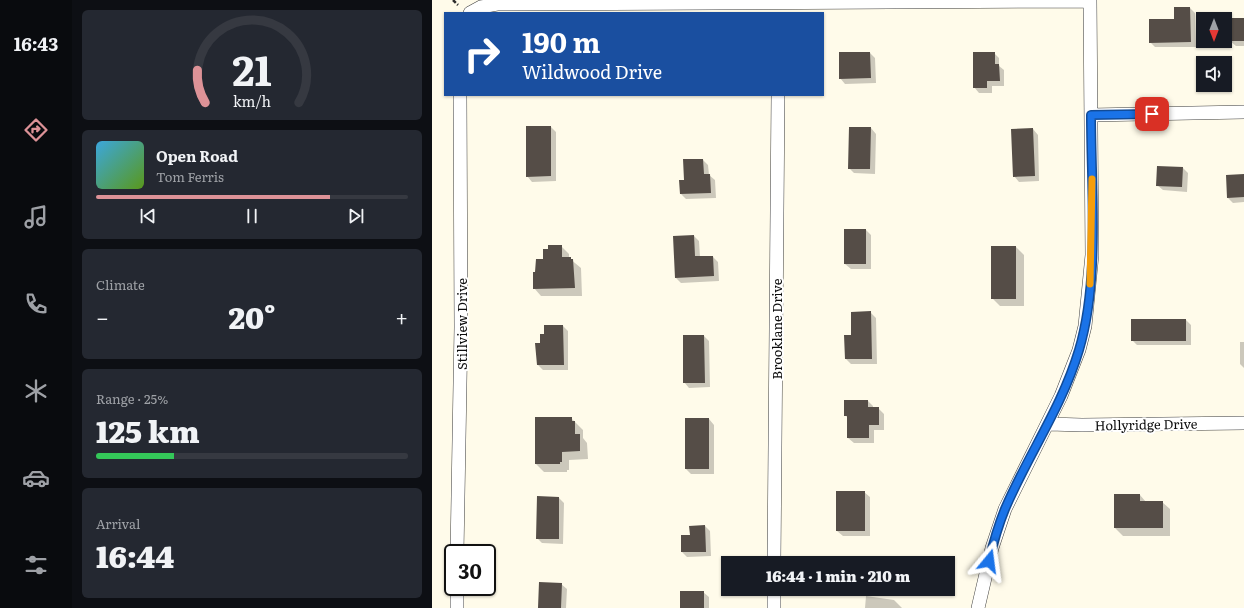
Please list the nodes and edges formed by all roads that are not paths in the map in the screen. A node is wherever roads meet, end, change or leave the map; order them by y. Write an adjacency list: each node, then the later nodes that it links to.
1 (1090, 1): 2 (street); 7 (street)
2 (778, 8): 3 (street)
3 (472, 12)
4 (460, 96): 10 (street, Stillview Drive)
5 (778, 96): 11 (street, Brooklane Drive)
6 (1244, 112): 7 (street)
7 (1091, 115): 9 (street)
8 (1244, 423): 9 (street, Hollyridge Drive)
9 (1049, 424): 16 (street)
10 (457, 544)
11 (774, 556)
12 (456, 596): 14 (street)
13 (774, 596): 15 (street)
14 (457, 608)
15 (774, 608)
16 (978, 608)

